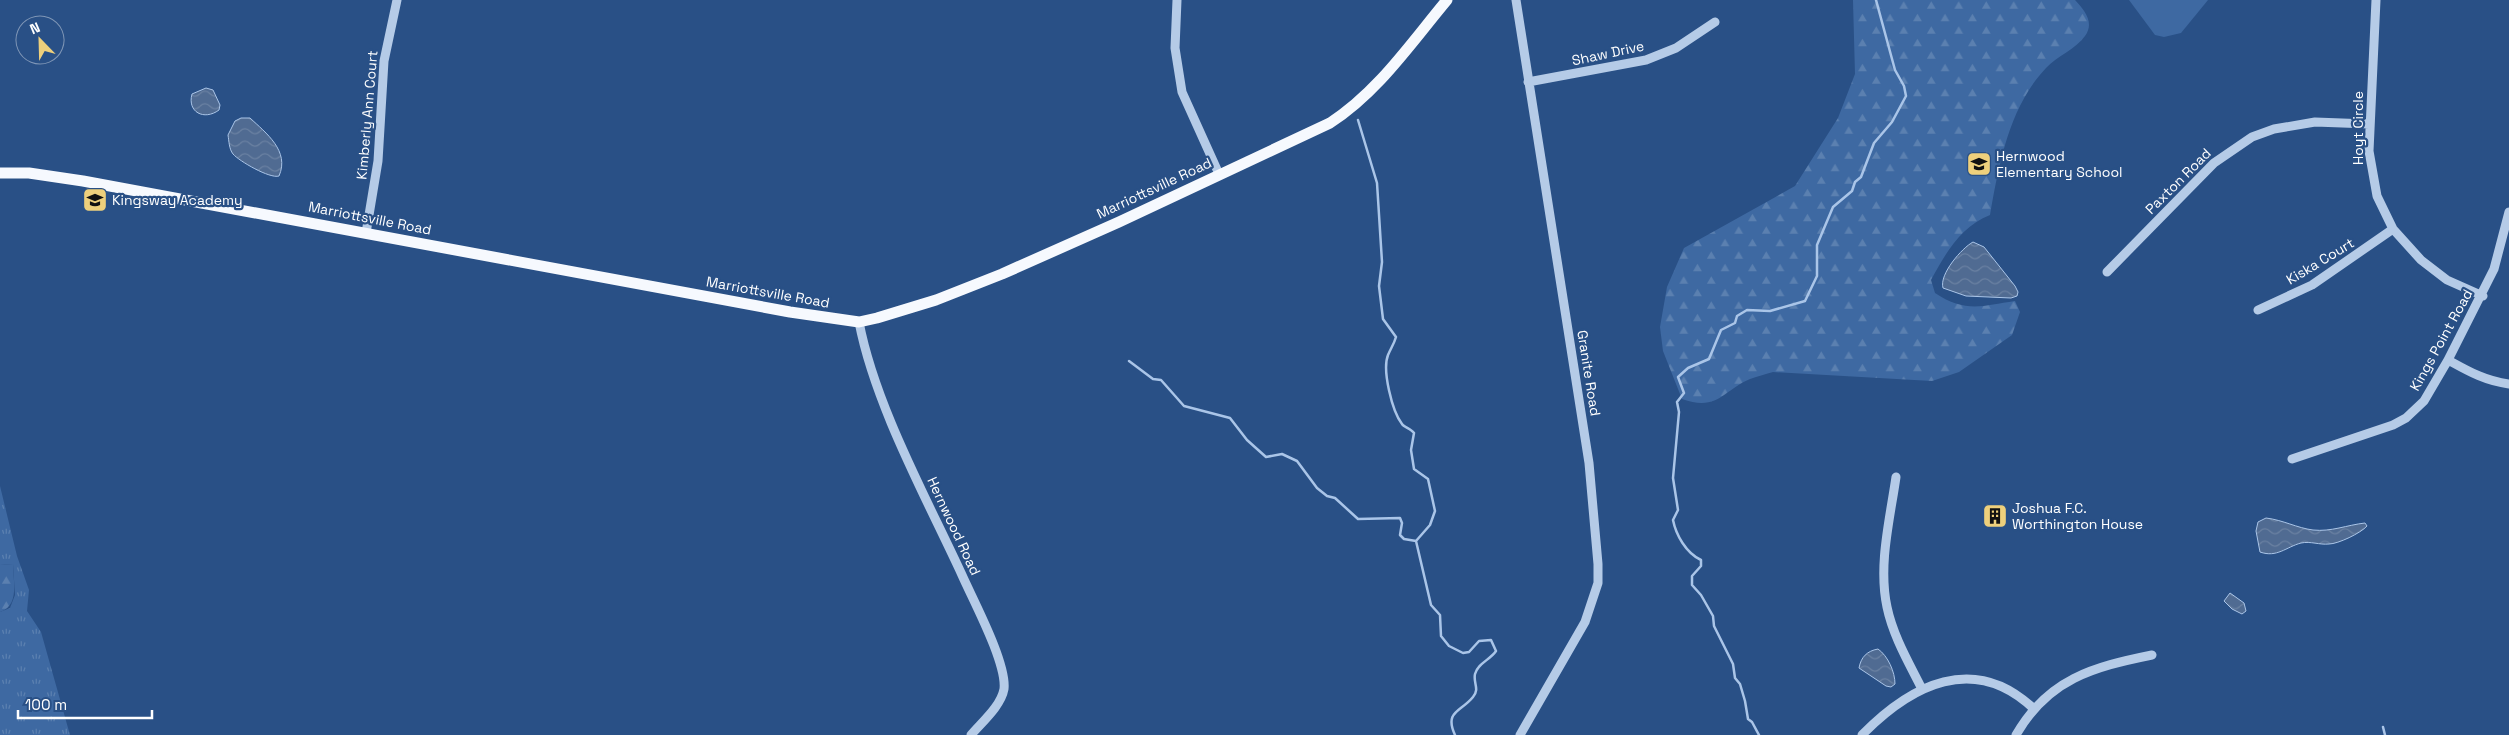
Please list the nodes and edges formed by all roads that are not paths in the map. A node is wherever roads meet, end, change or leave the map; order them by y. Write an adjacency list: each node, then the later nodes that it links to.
1 (397, 0): 13 (street, Kimberly Ann Court)
2 (1177, 0): 10 (street)
3 (1447, 0): 10 (main road, Marriottsville Road)
4 (1516, 0): 7 (street, Granite Road)
5 (2376, 0): 8 (street, Hoyt Circle)
6 (1715, 22): 7 (street, Shaw Drive)
7 (1528, 82): 26 (street, Granite Road)
8 (2369, 124): 12 (street, Hoyt Circle); 14 (street, Paxton Road)
9 (0, 173): 13 (main road, Marriottsville Road)
10 (1219, 174): 17 (main road, Marriottsville Road)
11 (2509, 212): 15 (street, Kings Point Road)
12 (2393, 230): 15 (street, Hoyt Circle); 16 (street, Kiska Court)
13 (366, 233): 17 (main road, Marriottsville Road)
14 (2107, 272)
15 (2482, 296): 18 (street, Kings Point Road)
16 (2258, 310)
17 (859, 322): 25 (street, Hernwood Road)
18 (2448, 360): 19 (street); 20 (street, Kings Point Road)
19 (2509, 384)
20 (2292, 459)
21 (1896, 477): 23 (street)
22 (2152, 656): 24 (street)
23 (1922, 689): 24 (street); 27 (street)
24 (2034, 709): 28 (street)
25 (971, 735)
26 (1520, 735)
27 (1862, 735)
28 (2016, 735)

